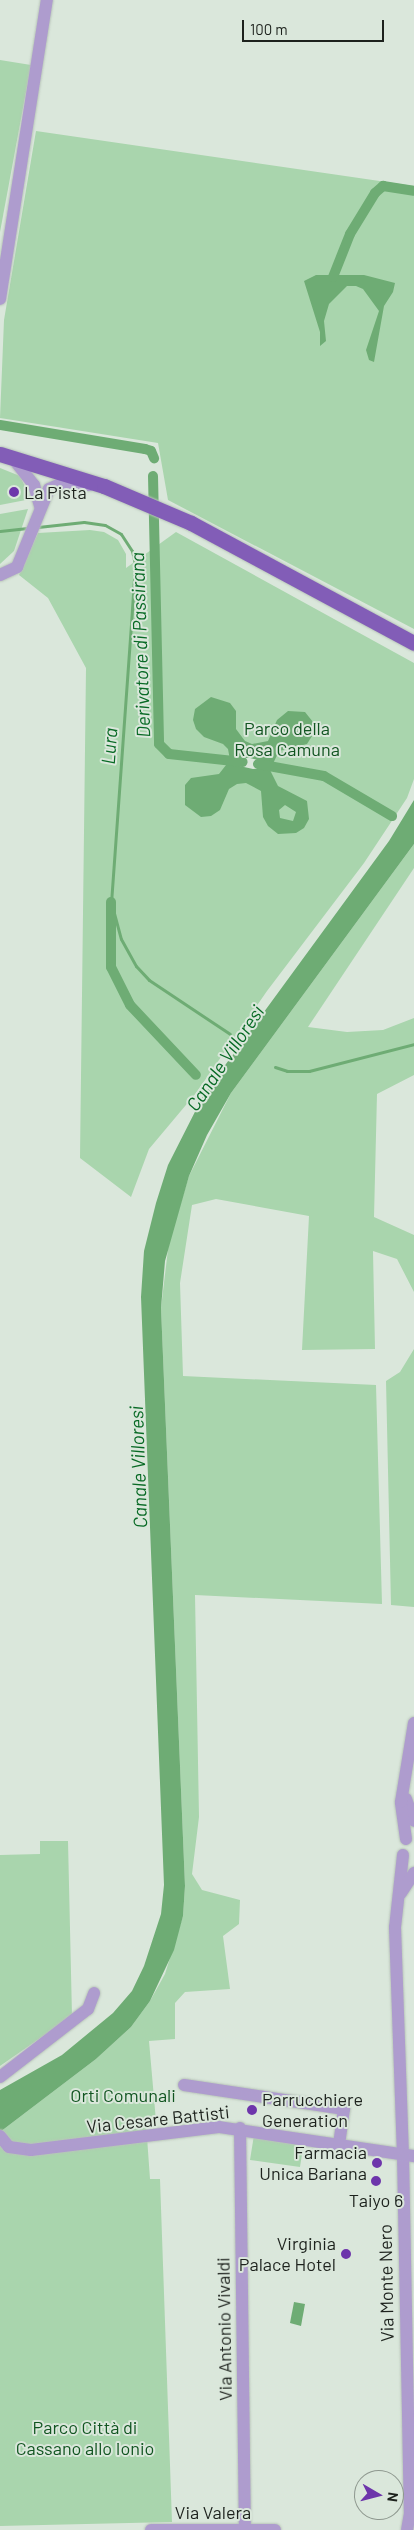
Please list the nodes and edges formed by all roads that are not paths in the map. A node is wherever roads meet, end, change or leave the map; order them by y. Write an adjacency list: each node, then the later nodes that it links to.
1 (47, 0): 2 (street)
2 (0, 299)
3 (6, 456): 4 (main road); 5 (street)
4 (104, 486): 5 (street); 7 (main road)
5 (40, 506): 6 (street)
6 (0, 575)
7 (414, 643)
8 (414, 1723): 9 (street)
9 (404, 1789): 10 (street); 11 (street)
10 (414, 1821)
11 (410, 1836): 12 (street, Via Monte Nero)
12 (403, 1855): 13 (street); 15 (street, Via Monte Nero)
13 (414, 1866)
14 (414, 1873): 15 (street, Via Monte Nero)
15 (398, 1902): 22 (street, Via Monte Nero)
16 (94, 1993): 17 (street)
17 (0, 2076)
18 (184, 2085): 21 (street)
19 (240, 2128): 20 (street, Via Cesare Battisti); 21 (street, Via Cesare Battisti); 24 (street, Via Antonio Vivaldi)
20 (2, 2139)
21 (339, 2144): 22 (street, Via Cesare Battisti)
22 (408, 2155): 23 (street, Via Monte Nero)
23 (412, 2519): 27 (street, Via Monte Nero)
24 (245, 2529): 25 (street, Via Valera); 26 (street, Via Valera)
25 (151, 2530)
26 (275, 2530)
27 (407, 2530)

